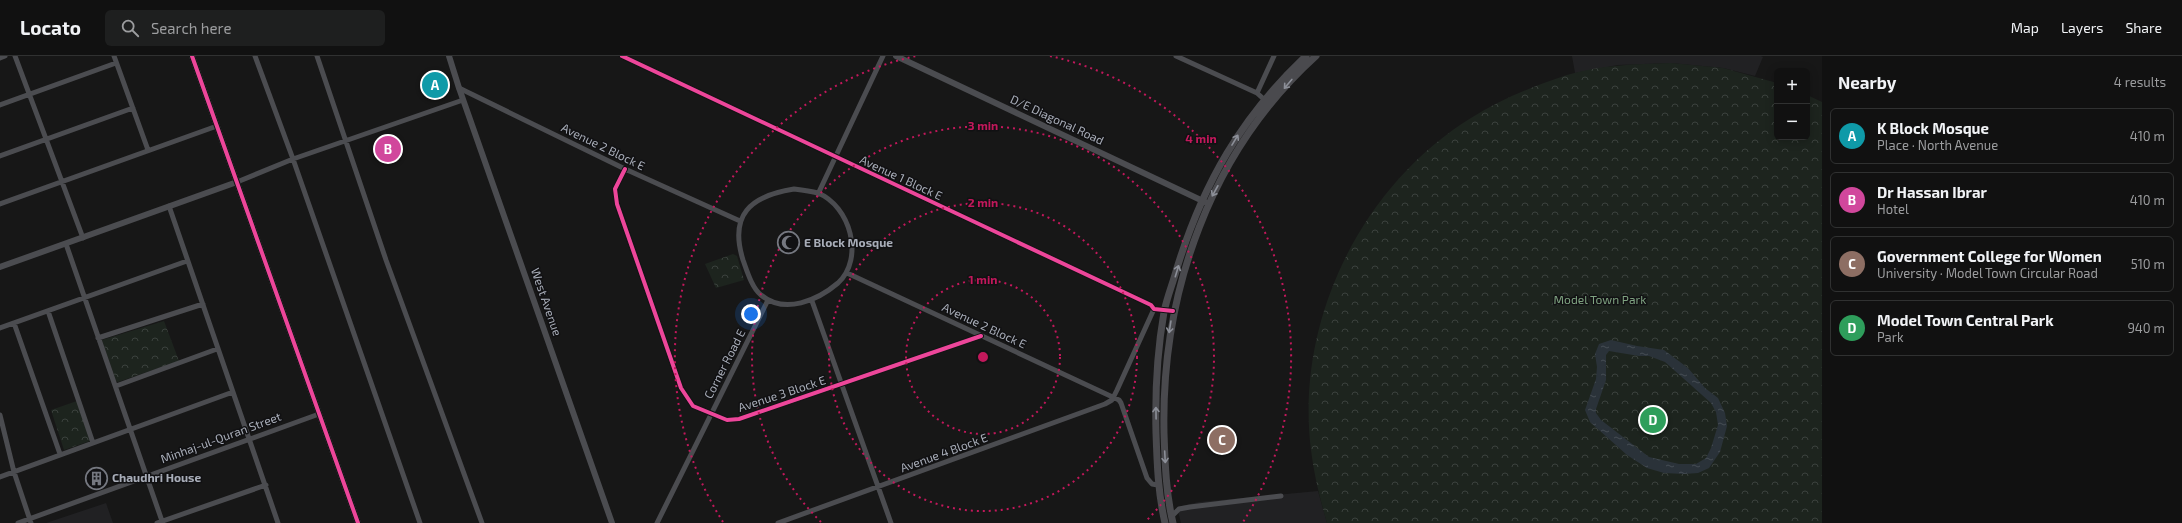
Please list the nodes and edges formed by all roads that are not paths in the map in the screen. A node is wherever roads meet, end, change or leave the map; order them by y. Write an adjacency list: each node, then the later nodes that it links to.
1 (5, 56): 15 (street)
2 (15, 56): 19 (street)
3 (114, 56): 16 (street)
4 (192, 56): 25 (street)
5 (255, 56): 31 (street)
6 (317, 56): 27 (street)
7 (449, 56): 17 (street, West Avenue)
8 (622, 56): 30 (street, Avenue 1 Block E)
9 (883, 56): 30 (street)
10 (896, 56): 36 (street, D/E Diagonal Road)
11 (1176, 56): 18 (street)
12 (1274, 56): 18 (street)
13 (1306, 56): 20 (main road)
14 (1316, 56): 22 (main road, one-way to 22)
15 (0, 58)
16 (116, 63): 19 (street); 24 (street)
17 (459, 88): 21 (street, West Avenue); 32 (street, Avenue 2 Block E)
18 (1257, 93): 20 (street)
19 (29, 95): 23 (street); 26 (street)
20 (1264, 99): 22 (street); 36 (main road, one-way to 20)
21 (463, 100): 27 (street); 86 (street, West Avenue)
22 (1271, 104): 36 (main road, one-way to 36)
23 (0, 105)
24 (133, 108): 26 (street); 28 (street)
25 (217, 126): 28 (street); 34 (street)
26 (46, 140): 29 (street); 33 (street)
27 (347, 140): 31 (street); 85 (street)
28 (148, 150): 33 (street)
29 (0, 156)
30 (836, 158): 35 (street); 49 (street, Avenue 1 Block E)
31 (293, 159): 34 (street); 84 (street)
32 (625, 169): 39 (street, Avenue 2 Block E); 62 (street, Avenue 3 Block E)
33 (62, 181): 37 (street); 40 (street)
34 (237, 182): 38 (street); 63 (street)
35 (818, 194): 39 (street); 44 (street)
36 (1205, 202): 50 (main road, one-way to 36); 52 (main road)
37 (0, 204)
38 (168, 206): 40 (street); 42 (street)
39 (740, 221): 46 (street)
40 (83, 238): 41 (street)
41 (66, 244): 43 (street); 45 (street)
42 (187, 262): 45 (street); 48 (street)
43 (0, 267)
44 (847, 273): 47 (street); 55 (street, Avenue 2 Block E)
45 (85, 298): 51 (street); 56 (street)
46 (768, 300): 47 (street); 62 (street, Corner Road E)
47 (812, 301): 58 (street)
48 (203, 304): 56 (street); 57 (street)
49 (1154, 309): 50 (street, Avenue 1 Block E); 61 (street)
50 (1165, 310): 52 (street, Avenue 1 Block E); 74 (main road, one-way to 50)
51 (48, 311): 53 (street); 68 (street)
52 (1173, 311): 77 (main road, one-way to 77)
53 (14, 323): 54 (street); 69 (street)
54 (0, 328)
55 (981, 336): 58 (street, Avenue 3 Block E); 61 (street, Avenue 2 Block E)
56 (98, 338): 59 (street)
57 (217, 349): 59 (street); 60 (street)
58 (842, 384): 62 (street, Avenue 3 Block E); 75 (street)
59 (116, 386): 66 (street)
60 (233, 392): 66 (street); 67 (street)
61 (1113, 397): 74 (street); 75 (street, Avenue 4 Block E)
62 (712, 413): 87 (street, Corner Road E)
63 (319, 414): 67 (street, Minhaj-ul-Quran Street); 83 (street)
64 (0, 415): 65 (street)
65 (2, 428): 70 (street)
66 (131, 430): 68 (street); 71 (street)
67 (250, 438): 71 (street, Minhaj-ul-Quran Street); 73 (street)
68 (93, 443): 69 (street)
69 (60, 454): 70 (street)
70 (14, 472): 72 (street); 78 (street)
71 (147, 476): 78 (street, Minhaj-ul-Quran Street); 79 (street)
72 (0, 477)
73 (266, 485): 79 (street); 82 (street)
74 (1158, 485): 80 (main road)
75 (878, 488): 88 (street, Avenue 4 Block E); 89 (street)
76 (1281, 496): 77 (street)
77 (1173, 519): 80 (street)
78 (30, 521): 81 (street, Minhaj-ul-Quran Street)
79 (159, 522)
80 (1163, 522)
81 (18, 523)
82 (278, 523)
83 (358, 523)
84 (420, 523)
85 (482, 523)
86 (612, 523)
87 (656, 523)
88 (778, 523)
89 (891, 523)

